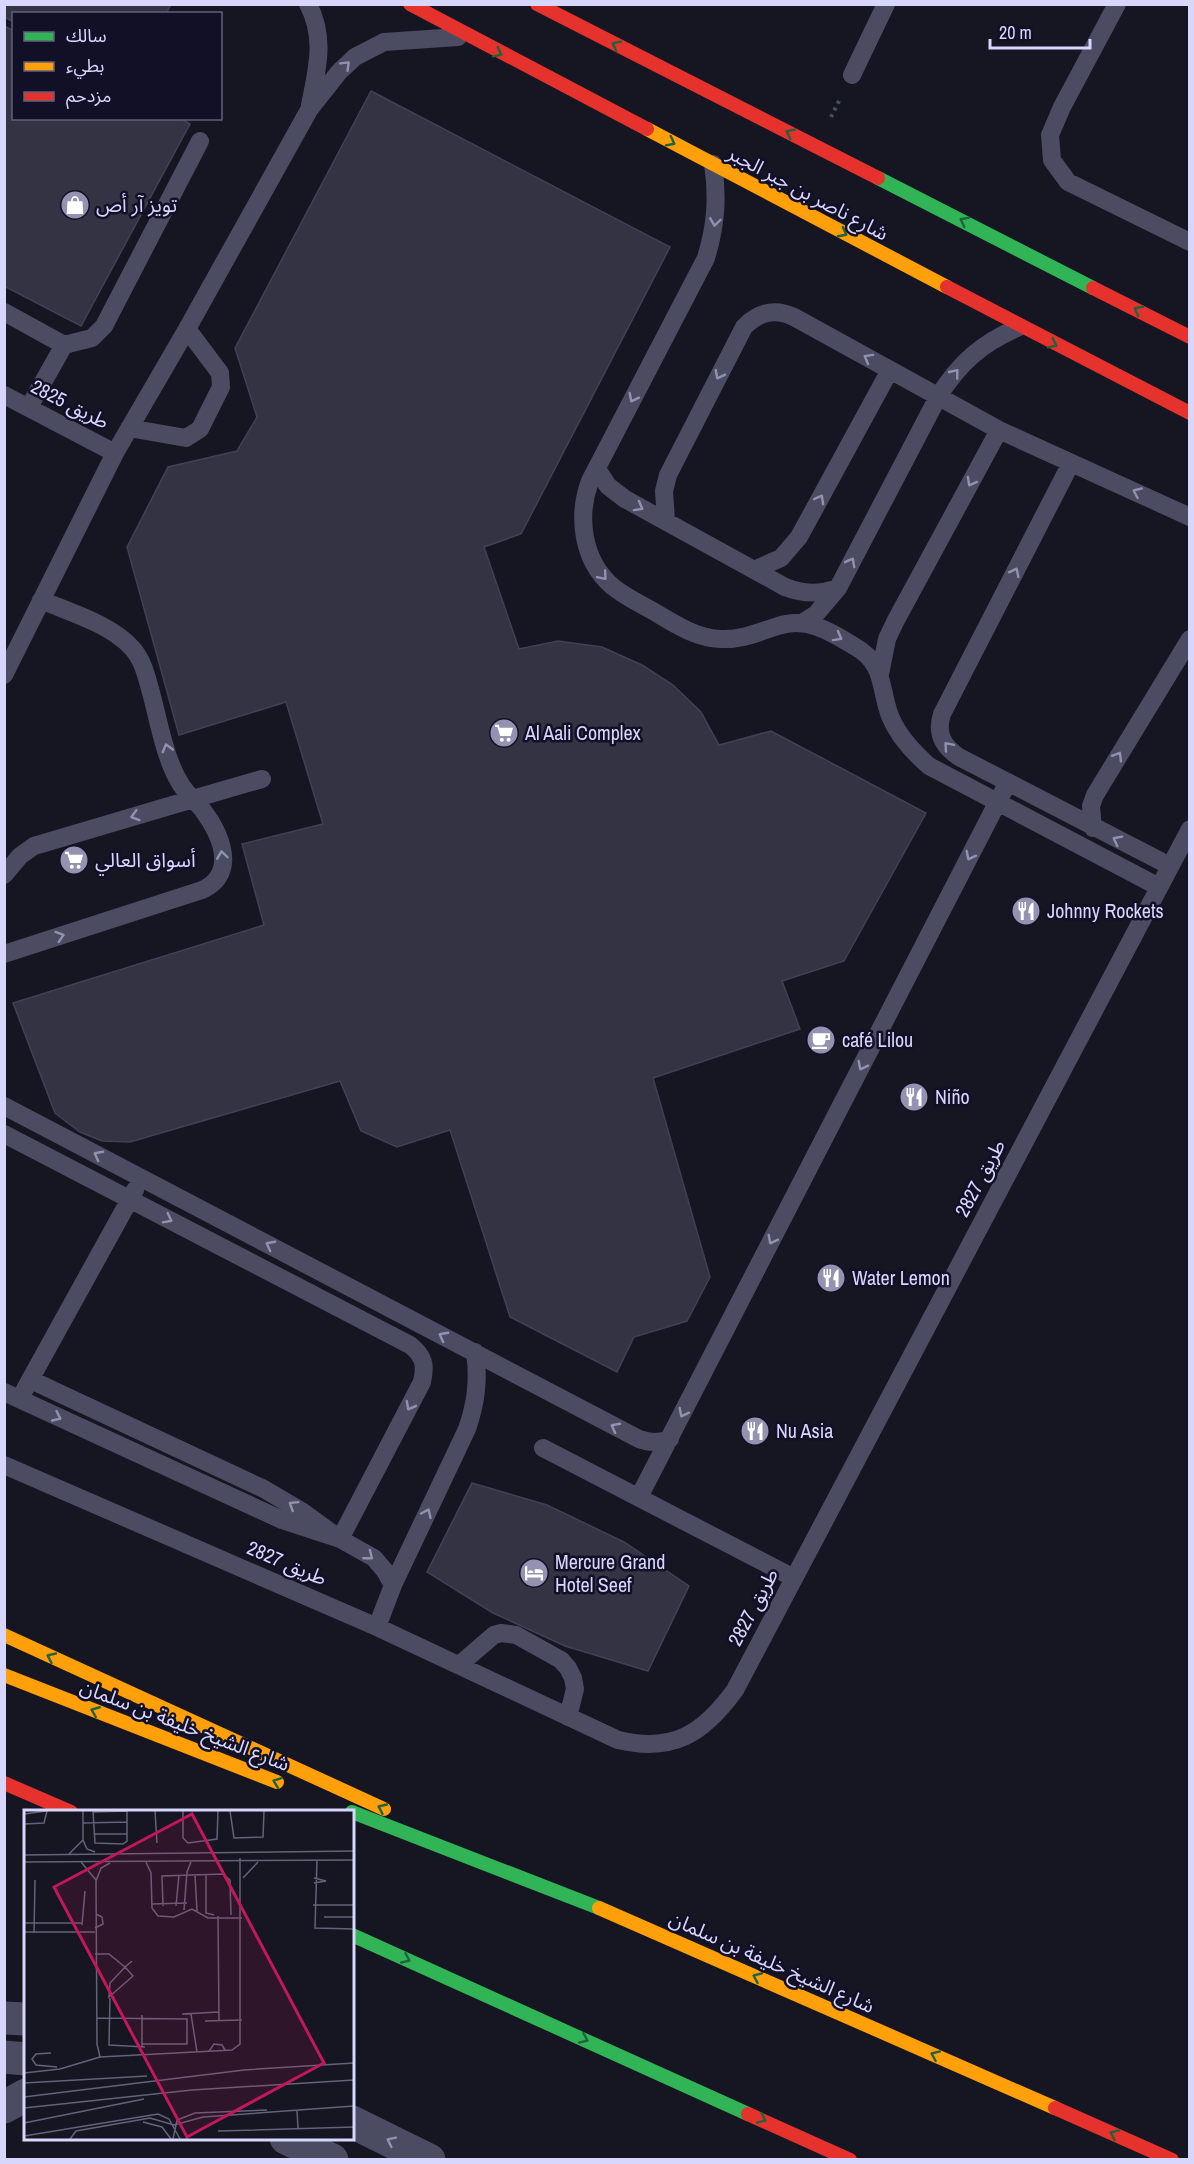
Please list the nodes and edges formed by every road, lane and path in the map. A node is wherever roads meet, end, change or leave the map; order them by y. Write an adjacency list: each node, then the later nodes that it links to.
1 (308, 4): 8 (lane)
2 (410, 4): 6 (main road, شارع ناصر بن جبر الجبر)
3 (537, 4): 10 (main road, one-way to 3)
4 (886, 4): 7 (lane)
5 (1117, 4): 12 (lane)
6 (466, 36): 8 (lane, one-way to 6); 11 (main road, شارع ناصر بن جبر الجبر, one-way to 11)
7 (852, 75): 10 (path)
8 (309, 110): 15 (lane)
9 (200, 141): 17 (lane)
10 (816, 146): 16 (main road, one-way to 10)
11 (713, 164): 14 (main road, شارع ناصر بن جبر الجبر, one-way to 14); 27 (lane, one-way to 27)
12 (1190, 242)
13 (4, 312): 17 (lane)
14 (1019, 327): 20 (lane, one-way to 14); 22 (main road, شارع ناصر بن جبر الجبر, one-way to 22)
15 (187, 329): 23 (lane); 23 (lane)
16 (1190, 337)
17 (64, 345): 21 (lane)
18 (890, 370): 20 (lane); 29 (lane, one-way to 29); 30 (lane, one-way to 18)
19 (4, 395): 21 (lane, طريق 2825)
20 (938, 397): 24 (lane); 31 (lane, one-way to 20)
21 (29, 407): 25 (lane, طريق 2825)
22 (1190, 413)
23 (129, 428): 25 (lane)
24 (999, 430): 26 (lane); 35 (lane, one-way to 35)
25 (115, 453): 32 (lane)
26 (1071, 463): 28 (lane, one-way to 26); 38 (lane, one-way to 26)
27 (597, 469): 29 (lane, one-way to 29); 33 (lane, one-way to 33)
28 (1190, 517)
29 (666, 522): 30 (lane)
30 (754, 570): 31 (lane)
31 (838, 588): 33 (lane)
32 (41, 600): 36 (lane); 39 (lane, one-way to 32)
33 (802, 623): 35 (lane, one-way to 35)
34 (1190, 639): 41 (lane, one-way to 34)
35 (880, 674): 40 (lane)
36 (4, 675)
37 (262, 779): 39 (lane)
38 (1008, 783): 40 (lane); 41 (lane)
39 (193, 799): 44 (lane, one-way to 44); 46 (lane, one-way to 39)
40 (997, 804): 45 (lane); 62 (lane, one-way to 62)
41 (1093, 828): 43 (lane, one-way to 41)
42 (1190, 829): 43 (lane, طريق 2827)
43 (1170, 866): 45 (lane, طريق 2827)
44 (4, 874)
45 (1159, 887): 71 (lane, طريق 2827)
46 (4, 954)
47 (4, 1106): 49 (lane, one-way to 47)
48 (4, 1134): 50 (lane)
49 (141, 1178): 50 (lane); 51 (lane)
50 (130, 1200): 52 (lane, one-way to 52); 58 (lane)
51 (216, 1217): 52 (lane); 53 (lane, one-way to 51)
52 (204, 1238): 54 (lane)
53 (296, 1259): 54 (lane); 55 (lane)
54 (285, 1280): 56 (lane)
55 (366, 1295): 56 (lane); 57 (lane, one-way to 55)
56 (354, 1316): 70 (lane, one-way to 70)
57 (475, 1352): 62 (lane, one-way to 57); 72 (lane, one-way to 57)
58 (31, 1380): 59 (lane); 60 (lane)
59 (12, 1396): 61 (lane, one-way to 61)
60 (109, 1417): 61 (lane); 64 (lane)
61 (99, 1436): 66 (lane)
62 (670, 1439): 68 (lane)
63 (543, 1448): 68 (lane)
64 (194, 1456): 66 (lane); 67 (lane)
65 (4, 1465): 73 (lane, طريق 2827)
66 (184, 1475): 69 (lane)
67 (264, 1489): 69 (lane); 70 (lane, one-way to 67)
68 (639, 1497): 71 (lane)
69 (254, 1507): 70 (lane)
70 (340, 1539): 72 (lane, one-way to 72)
71 (794, 1578): 77 (lane, طريق 2827)
72 (393, 1585): 73 (lane)
73 (377, 1627): 75 (lane, طريق 2827)
74 (4, 1635): 82 (main road, one-way to 74)
75 (459, 1665): 77 (lane, طريق 2827); 77 (lane)
76 (4, 1675): 79 (main road, شارع الشيخ خليفة بن سلمان, one-way to 76)
77 (568, 1717)
78 (4, 1783): 80 (main road)
79 (286, 1786)
80 (66, 1810)
81 (354, 1812): 82 (main road, شارع الشيخ خليفة بن سلمان)
82 (626, 1919): 92 (main road, شارع الشيخ خليفة بن سلمان, one-way to 82)
83 (354, 1936): 95 (main road, one-way to 95)
84 (4, 2018): 85 (street)
85 (24, 2019)
86 (4, 2057): 87 (street)
87 (24, 2060)
88 (24, 2096): 89 (street)
89 (4, 2107)
90 (354, 2123): 94 (street, one-way to 90)
91 (288, 2140): 93 (street)
92 (1171, 2159)
93 (332, 2160)
94 (429, 2160)
95 (847, 2160)

